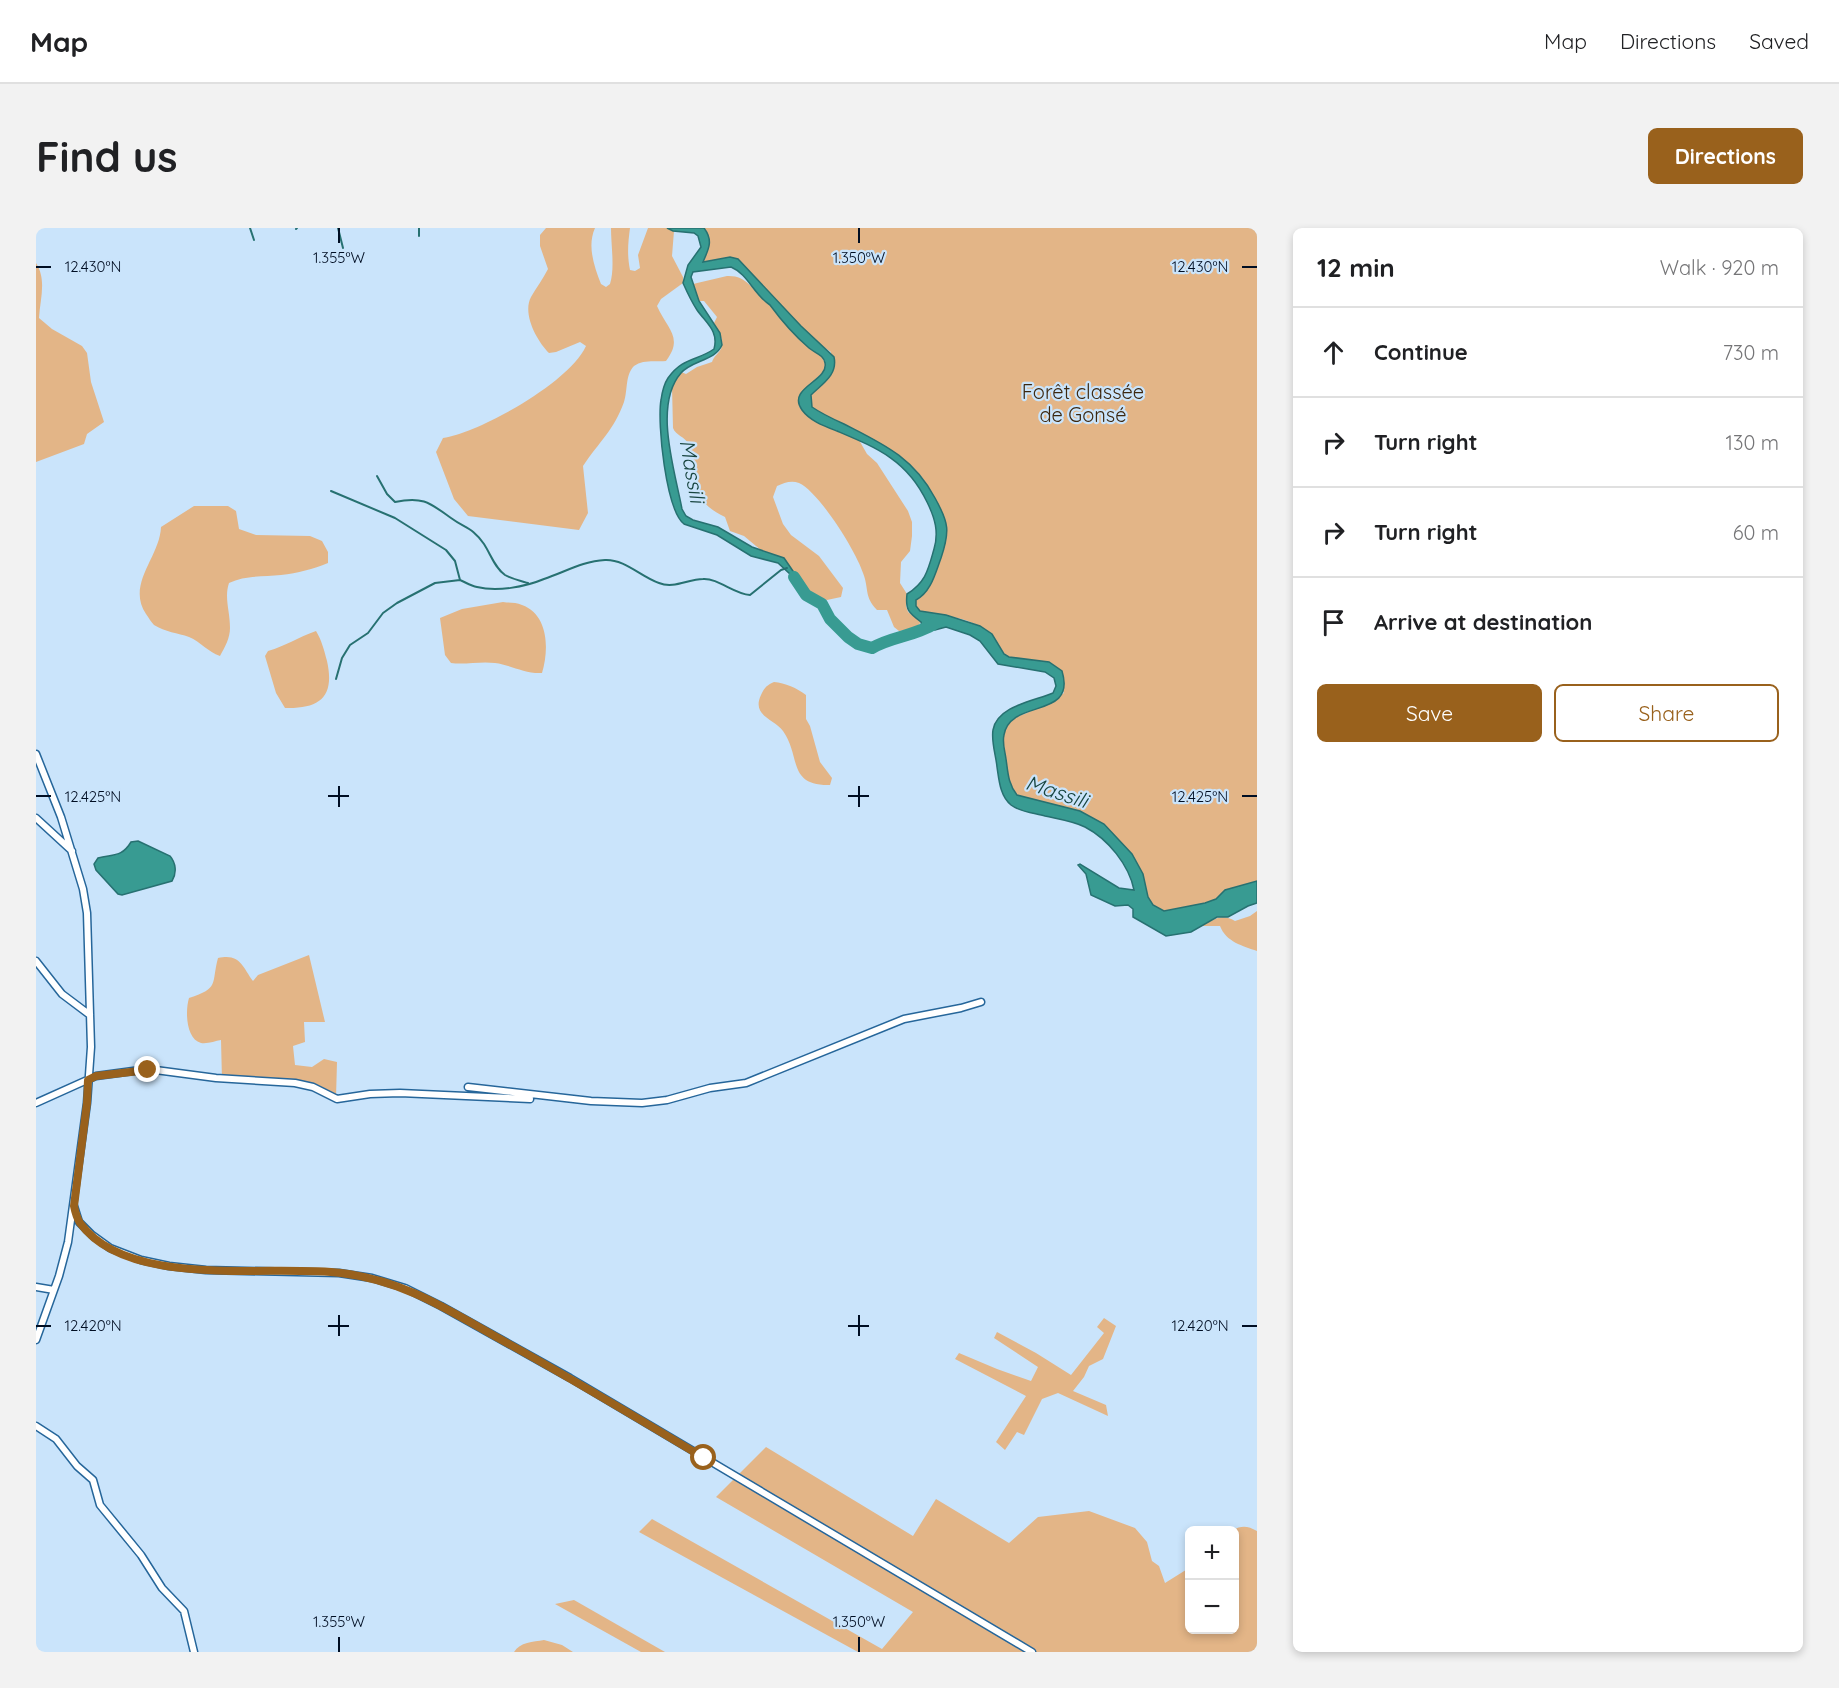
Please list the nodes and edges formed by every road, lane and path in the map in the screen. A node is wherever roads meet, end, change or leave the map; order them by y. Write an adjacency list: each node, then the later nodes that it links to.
1 (36, 754): 3 (street)
2 (36, 818): 3 (street)
3 (72, 851): 6 (street)
4 (36, 961): 6 (street)
5 (981, 1002): 8 (street)
6 (90, 1016): 7 (street)
7 (88, 1080): 9 (street); 10 (street); 11 (street)
8 (468, 1088)
9 (533, 1099)
10 (36, 1103)
11 (74, 1206): 13 (street); 17 (street)
12 (36, 1287): 13 (street)
13 (54, 1290): 14 (street)
14 (36, 1340)
15 (36, 1426): 16 (street)
16 (194, 1652)
17 (1032, 1652)

